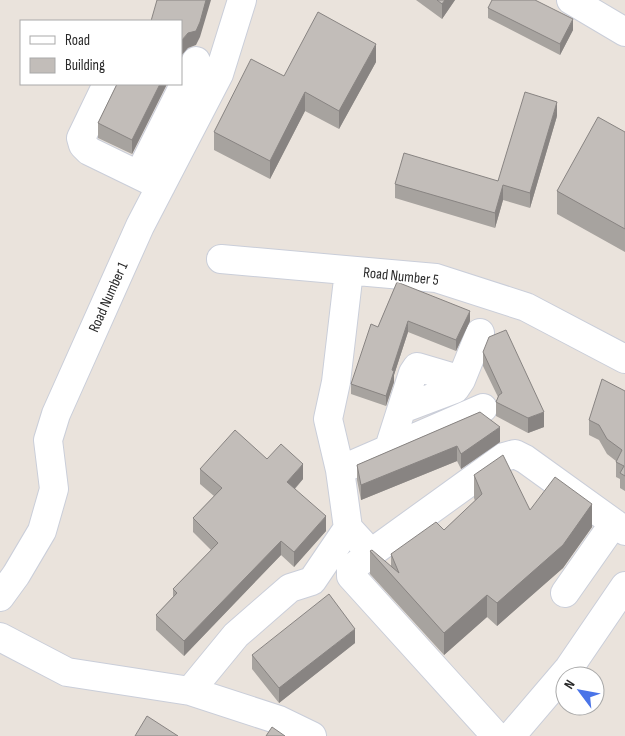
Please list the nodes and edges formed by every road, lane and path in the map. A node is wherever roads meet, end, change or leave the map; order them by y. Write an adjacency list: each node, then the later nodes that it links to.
1 (242, 0): 4 (street, Road Number 1)
2 (571, 0): 3 (street)
3 (625, 32)
4 (198, 63): 6 (street, Road Number 1)
5 (107, 85): 6 (street)
6 (150, 180): 19 (street, Road Number 1)
7 (222, 259): 8 (street, Road Number 5)
8 (349, 271): 10 (street, Road Number 5); 13 (street)
9 (480, 333): 12 (street)
10 (625, 359)
11 (483, 408): 12 (street)
12 (389, 448): 13 (street)
13 (340, 470): 15 (street)
14 (619, 527): 16 (street); 18 (street)
15 (348, 528): 16 (street); 21 (street)
16 (371, 553): 23 (street)
17 (625, 586): 24 (street)
18 (565, 593)
19 (0, 597)
20 (0, 637): 21 (street)
21 (190, 691): 22 (street)
22 (312, 736)
23 (496, 736)
24 (511, 736)

